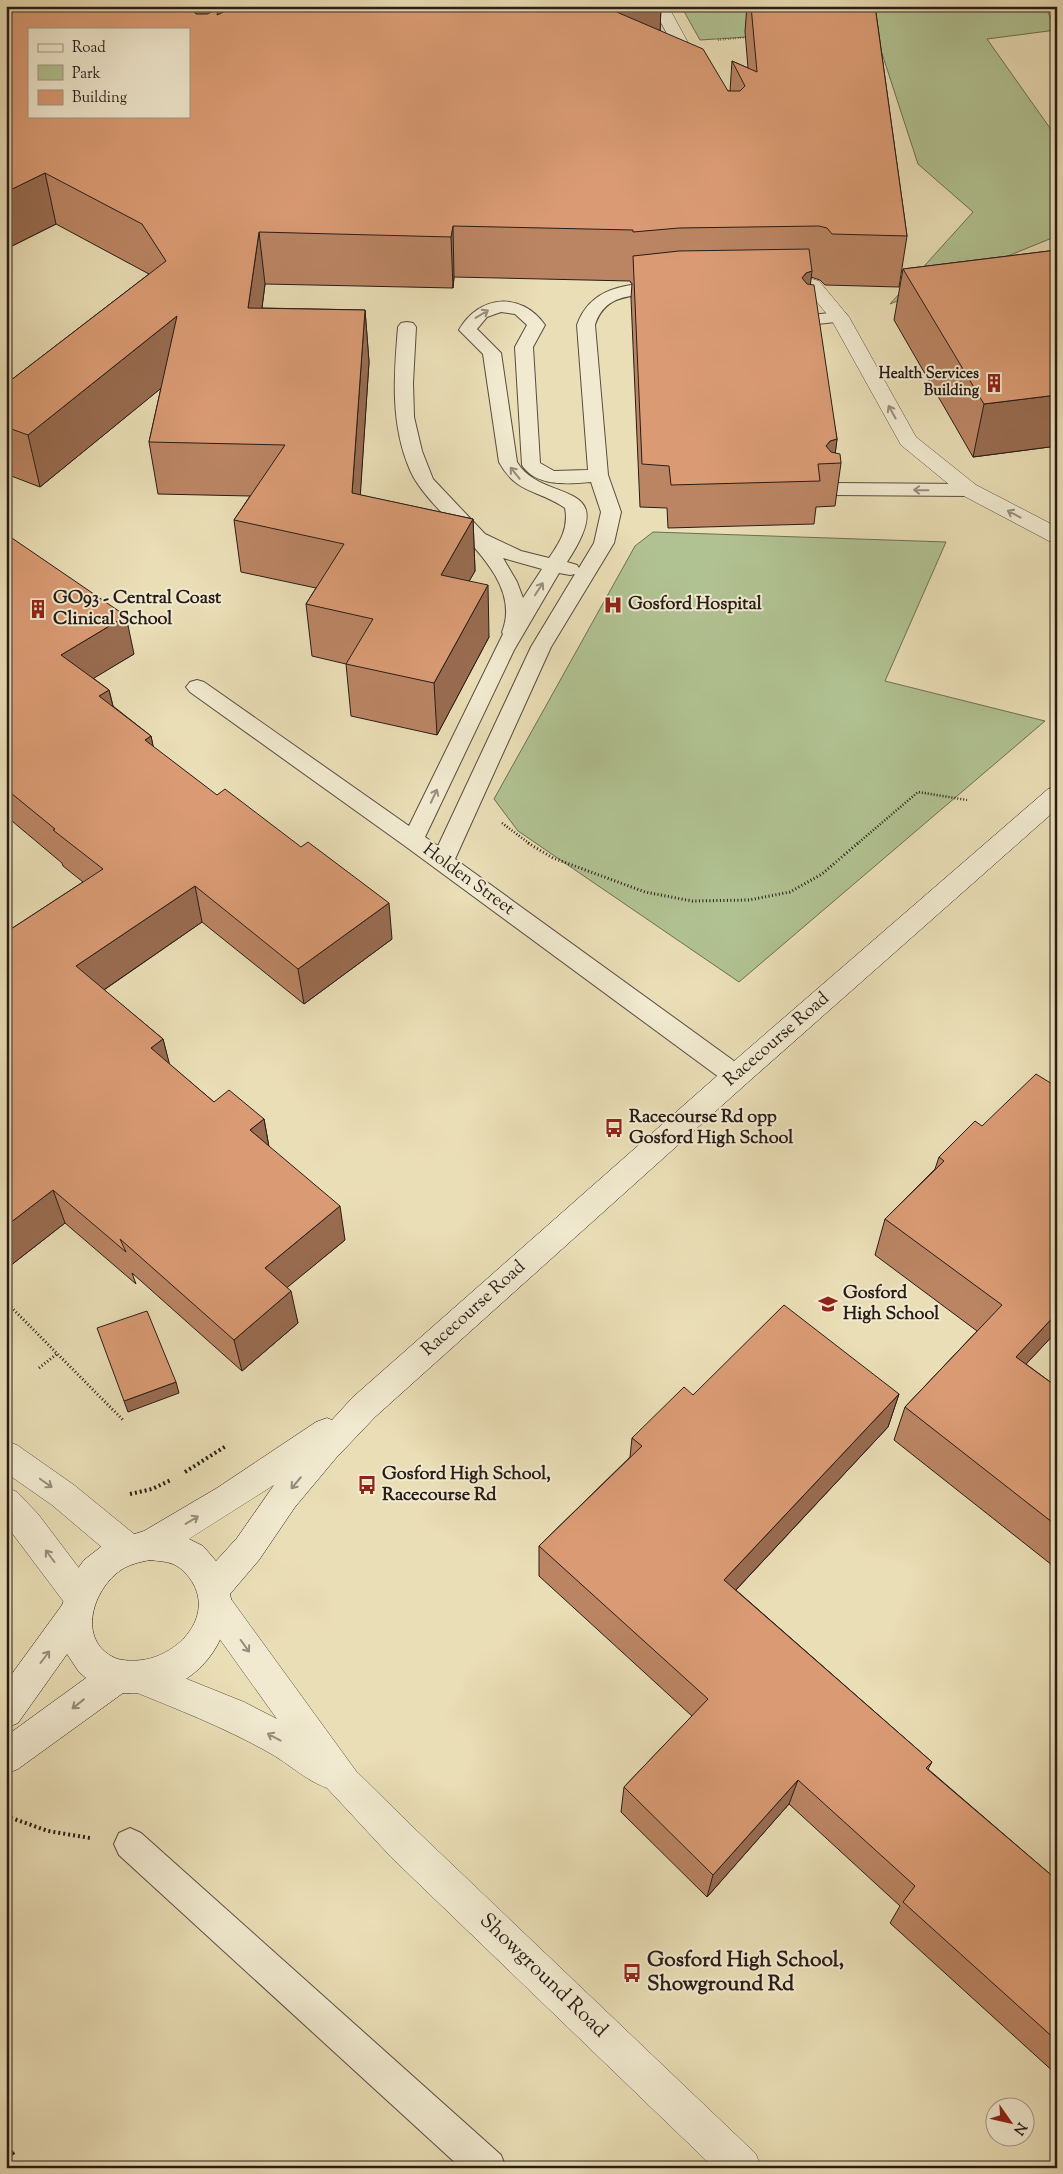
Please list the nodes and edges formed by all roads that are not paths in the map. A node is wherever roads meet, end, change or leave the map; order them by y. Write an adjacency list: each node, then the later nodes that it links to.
1 (660, 6): 2 (main road)
2 (702, 83)
3 (803, 285): 5 (main road)
4 (686, 286): 8 (lane)
5 (839, 317): 6 (lane); 10 (main road, one-way to 5)
6 (808, 320)
7 (407, 327): 11 (lane)
8 (598, 475): 13 (lane, one-way to 8); 14 (lane)
9 (832, 489): 10 (lane, one-way to 9)
10 (969, 490): 12 (main road, one-way to 10)
11 (470, 529): 13 (lane); 15 (lane)
12 (1057, 536)
13 (555, 566): 14 (lane); 15 (lane, one-way to 13)
14 (586, 572): 19 (lane)
15 (504, 650): 18 (lane, one-way to 15)
16 (197, 687): 18 (lane, Holden Street)
17 (1057, 794): 20 (main road, Racecourse Road)
18 (413, 840): 19 (lane, Holden Street)
19 (442, 861): 20 (lane, Holden Street)
20 (736, 1076): 21 (main road, Racecourse Road)
21 (364, 1407): 24 (main road, Racecourse Road, one-way to 21); 25 (main road, Racecourse Road, one-way to 25)
22 (6, 1455): 24 (main road, one-way to 24)
23 (6, 1502): 26 (main road, one-way to 23)
24 (139, 1547): 25 (main road); 26 (main road)
25 (214, 1598): 27 (main road); 30 (main road, Showground Road, one-way to 30)
26 (77, 1604): 27 (main road); 28 (main road, one-way to 26)
27 (130, 1677): 29 (main road, one-way to 29); 30 (main road, Showground Road, one-way to 27)
28 (6, 1711)
29 (6, 1757)
30 (344, 1783): 33 (main road, Showground Road)
31 (130, 1844): 32 (lane)
32 (488, 2168)
33 (742, 2168)

